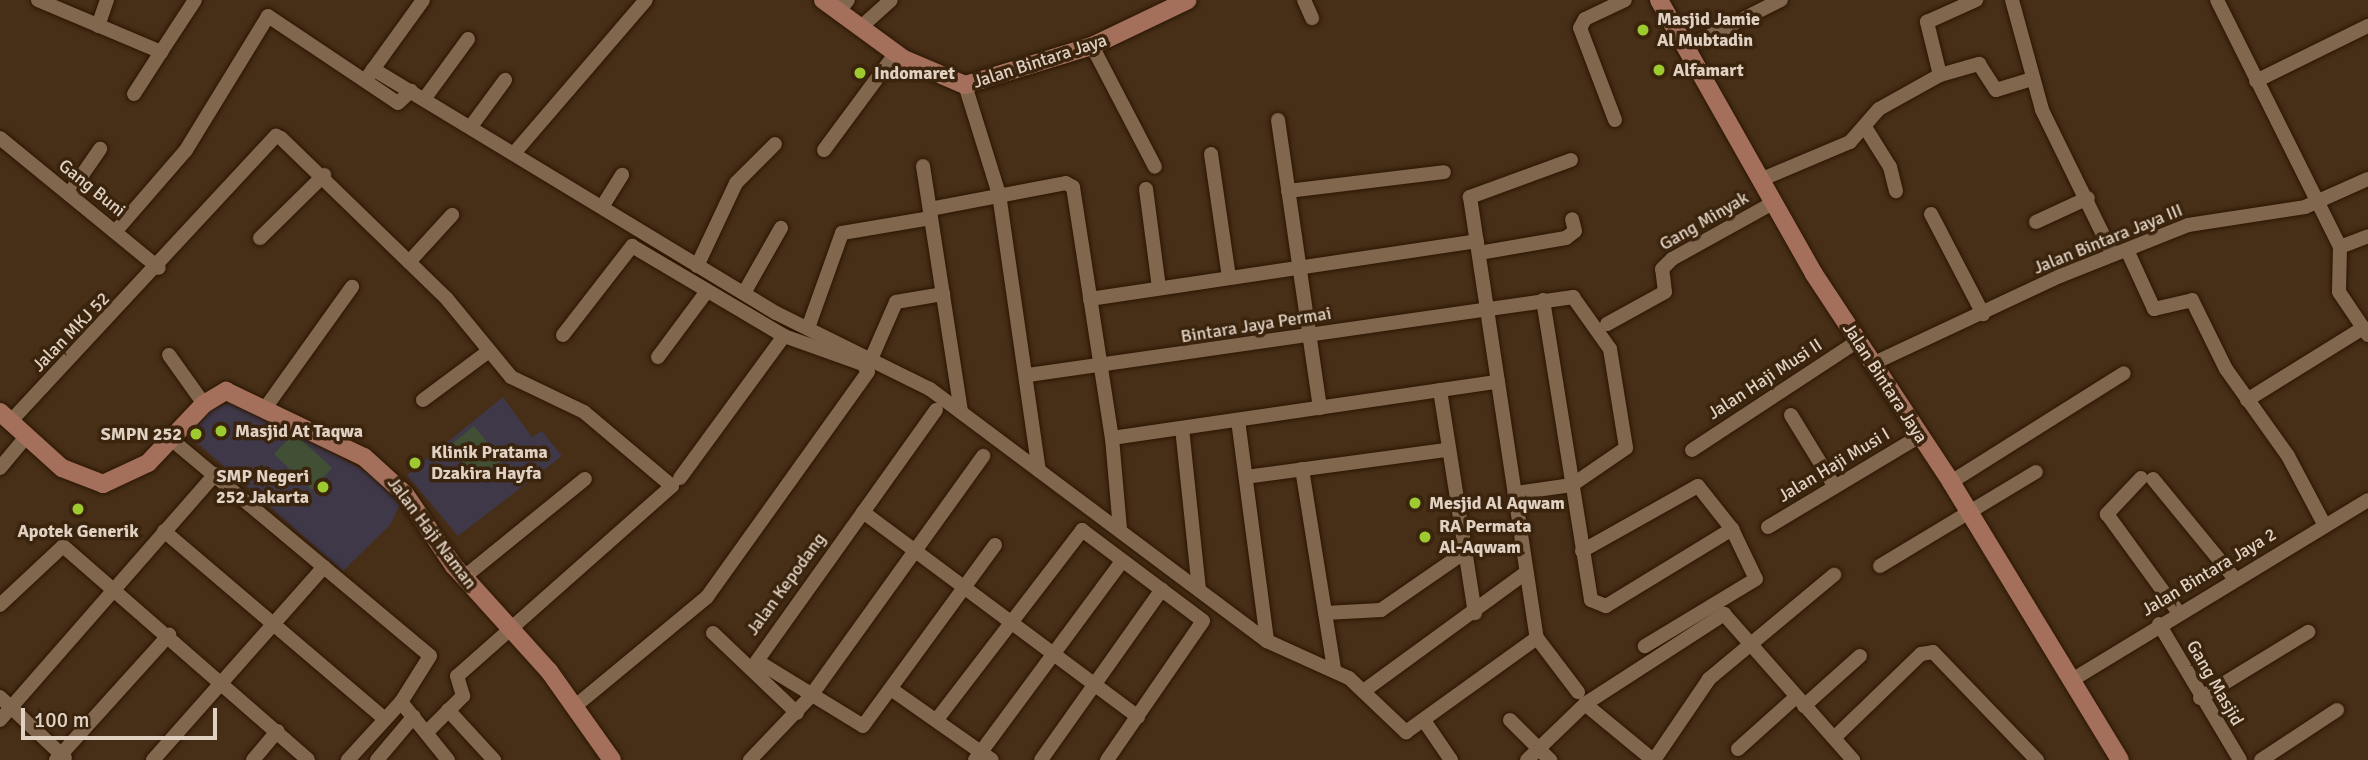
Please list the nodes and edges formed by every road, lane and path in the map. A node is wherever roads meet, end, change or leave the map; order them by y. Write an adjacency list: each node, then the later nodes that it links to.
1 (38, 0): 18 (street)
2 (107, 0): 18 (street)
3 (195, 0): 24 (street)
4 (423, 0): 27 (street)
5 (646, 0): 42 (street)
6 (823, 0): 16 (street, Jalan Bintara Jaya)
7 (891, 0): 20 (street)
8 (1188, 0): 22 (street, Jalan Bintara Jaya)
9 (1304, 0): 17 (street)
10 (1625, 0): 35 (street)
11 (1659, 0): 23 (street, Jalan Bintara Jaya)
12 (1781, 0): 23 (street)
13 (1976, 0): 26 (street)
14 (2012, 0): 28 (street)
15 (2217, 0): 30 (street)
16 (843, 5): 20 (street, Jalan Bintara Jaya)
17 (1312, 18)
18 (97, 26): 24 (street)
19 (2368, 26): 30 (street)
20 (861, 27): 25 (street, Jalan Bintara Jaya)
21 (468, 39): 33 (street)
22 (1092, 46): 31 (street, Jalan Bintara Jaya); 46 (street)
23 (1687, 47): 51 (street, Jalan Bintara Jaya)
24 (161, 52): 32 (street)
25 (895, 54): 31 (street, Jalan Bintara Jaya); 41 (street)
26 (1940, 75): 28 (street); 37 (street)
27 (369, 76): 33 (street); 67 (street)
28 (2033, 79): 57 (street)
29 (505, 80): 36 (street)
30 (2256, 81): 59 (street)
31 (965, 85): 56 (street)
32 (134, 94)
33 (418, 94): 36 (street)
34 (1278, 120): 53 (street)
35 (1615, 120)
36 (472, 125): 42 (street)
37 (1865, 127): 51 (street); 54 (street)
38 (0, 138): 55 (street, Gang Buni)
39 (775, 144): 74 (street)
40 (100, 149): 55 (street)
41 (824, 150)
42 (516, 151): 60 (street)
43 (1211, 154): 77 (street)
44 (1571, 160): 70 (street)
45 (923, 166): 61 (street)
46 (1155, 167)
47 (1444, 173): 53 (street)
48 (324, 175): 69 (street); 73 (street); 76 (street, Jalan MKJ 52)
49 (622, 175): 60 (street)
50 (2368, 178): 59 (street, Jalan Bintara Jaya III)
51 (1760, 180): 58 (street, Jalan Bintara Jaya)
52 (1146, 189): 79 (street)
53 (1288, 191): 75 (street)
54 (1896, 191)
55 (69, 194): 67 (street, Gang Buni)
56 (999, 194): 61 (street); 83 (street); 101 (street)
57 (2088, 198): 65 (street); 72 (street)
58 (1773, 203): 87 (street, Gang Minyak); 93 (street, Jalan Bintara Jaya)
59 (2315, 204): 71 (street); 72 (street, Jalan Bintara Jaya III)
60 (602, 207): 74 (street)
61 (930, 214): 82 (street); 88 (street)
62 (1931, 214): 86 (street)
63 (452, 215): 73 (street)
64 (1572, 219): 70 (street)
65 (2036, 222)
66 (781, 228): 81 (street)
67 (116, 232): 76 (street, Gang Buni)
68 (2368, 236): 71 (street)
69 (260, 238)
70 (1478, 247): 75 (street); 85 (street)
71 (2340, 247): 89 (street)
72 (2120, 253): 86 (street, Jalan Bintara Jaya III); 105 (street)
73 (409, 262): 94 (street)
74 (698, 266): 81 (street)
75 (1299, 266): 77 (street); 92 (street)
76 (159, 268): 112 (street, Jalan MKJ 52)
77 (1229, 277): 79 (street)
78 (352, 287): 107 (street)
79 (1159, 288): 83 (street)
80 (707, 291): 90 (street); 91 (street); 96 (street)
81 (744, 293): 88 (street)
82 (943, 294): 97 (street); 110 (street)
83 (1090, 299): 99 (street)
84 (1542, 300): 85 (street, Bintara Jaya Permai); 131 (street); 131 (street, Bintara Jaya Permai)
85 (1487, 310): 92 (street, Bintara Jaya Permai); 102 (street)
86 (1983, 314): 98 (street, Jalan Bintara Jaya III)
87 (1607, 324)
88 (808, 328): 97 (street)
89 (2365, 332): 105 (street)
90 (563, 335)
91 (784, 336): 128 (street); 187 (street)
92 (1309, 336): 99 (street, Bintara Jaya Permai); 108 (street)
93 (1858, 341): 98 (street, Jalan Bintara Jaya); 120 (street, Jalan Haji Musi II)
94 (489, 351): 104 (street); 164 (street)
95 (169, 355): 106 (street)
96 (658, 357)
97 (872, 357): 110 (street)
98 (1872, 364): 115 (street, Jalan Bintara Jaya)
99 (1102, 369): 101 (street, Bintara Jaya Permai); 117 (street)
100 (2124, 373): 130 (street)
101 (1028, 375): 124 (street)
102 (1498, 382): 103 (street); 133 (street)
103 (1440, 390): 108 (street); 119 (street)
104 (423, 400)
105 (2247, 400): 137 (street)
106 (204, 404): 107 (street, Jalan Haji Naman); 118 (street, Jalan Haji Naman)
107 (266, 407): 151 (street, Jalan Haji Naman)
108 (1320, 408): 113 (street)
109 (936, 411): 136 (street)
110 (961, 412): 124 (street)
111 (1791, 415): 132 (street)
112 (5, 417): 116 (street, Jalan Haji Naman)
113 (1238, 419): 114 (street); 127 (street)
114 (1182, 428): 117 (street); 156 (street)
115 (1920, 436): 130 (street, Jalan Bintara Jaya); 132 (street, Jalan Haji Musi I)
116 (26, 437): 118 (street, Jalan Haji Naman); 122 (street)
117 (1112, 438): 140 (street)
118 (172, 440): 126 (street)
119 (1446, 450): 123 (street); 145 (street)
120 (1692, 450)
121 (983, 456): 143 (street)
122 (0, 468)
123 (1302, 469): 127 (street); 158 (street)
124 (1039, 470): 140 (street)
125 (2036, 472): 135 (street)
126 (215, 474): 141 (street); 148 (street)
127 (1246, 477): 169 (street)
128 (680, 478)
129 (585, 479): 151 (street)
130 (1951, 482): 135 (street, Jalan Bintara Jaya)
131 (1572, 485): 133 (street); 144 (street)
132 (1835, 487): 138 (street, Jalan Haji Musi I)
133 (1515, 493): 149 (street)
134 (2368, 500): 137 (street, Jalan Bintara Jaya 2)
135 (1970, 512): 147 (street); 175 (street, Jalan Bintara Jaya)
136 (863, 513): 143 (street); 181 (street, Jalan Kepodang)
137 (2325, 526): 152 (street, Jalan Bintara Jaya 2)
138 (1769, 527)
139 (1732, 529): 144 (street); 144 (street); 171 (street)
140 (1120, 530): 156 (street)
141 (164, 531): 154 (street); 162 (street)
142 (995, 545): 153 (street)
143 (913, 551): 153 (street); 181 (street)
144 (1582, 551)
145 (1465, 552): 158 (street); 159 (street)
146 (1122, 561): 155 (street); 161 (street); 172 (street)
147 (1880, 566)
148 (324, 567): 162 (street); 185 (street)
149 (1527, 572): 159 (street); 168 (street)
150 (1834, 575): 170 (street)
151 (463, 578): 164 (street, Jalan Haji Naman)
152 (2235, 579): 160 (street, Jalan Bintara Jaya 2); 160 (street)
153 (964, 588): 161 (street); 178 (street)
154 (116, 589): 157 (street); 167 (street); 186 (street)
155 (1162, 589): 177 (street); 192 (street)
156 (1199, 590): 169 (street)
157 (0, 605)
158 (1325, 613): 174 (street)
159 (1475, 613): 179 (street)
160 (2179, 613): 163 (street, Jalan Bintara Jaya 2)
161 (1011, 622): 172 (street); 193 (street)
162 (274, 624): 176 (street); 194 (street)
163 (2159, 624): 175 (street, Jalan Bintara Jaya 2); 183 (street, Gang Masjid)
164 (513, 630): 187 (street, Jalan Haji Naman); 188 (street)
165 (2308, 632): 183 (street)
166 (713, 633): 190 (street)
167 (169, 635): 176 (street); 204 (street)
168 (1537, 638): 182 (street); 197 (street)
169 (1267, 641): 174 (street)
170 (1752, 641): 182 (street); 184 (street); 218 (street)
171 (1645, 646)
172 (1052, 653): 177 (street); 203 (street)
173 (1860, 656): 184 (street)
174 (1334, 668): 179 (street)
175 (2071, 680): 221 (street, Jalan Bintara Jaya)
176 (221, 684): 198 (street); 205 (street)
177 (1094, 688): 192 (street); 214 (street)
178 (891, 689): 181 (street); 193 (street)
179 (1365, 690): 197 (street)
180 (0, 697): 186 (street)
181 (810, 697): 190 (street)
182 (1582, 698): 202 (street); 218 (street)
183 (2200, 698): 222 (street, Gang Masjid)
184 (1800, 701): 200 (street); 201 (street)
185 (401, 702): 191 (street); 194 (street)
186 (11, 707): 195 (street); 204 (street)
187 (574, 707): 212 (street, Jalan Haji Naman)
188 (448, 710): 199 (street); 211 (street)
189 (2337, 710): 223 (street)
190 (797, 713): 213 (street)
191 (414, 716): 199 (street); 209 (street)
192 (1138, 717): 215 (street)
193 (938, 718): 203 (street)
194 (384, 719): 208 (street)
195 (0, 720)
196 (1510, 720): 202 (street)
197 (1425, 722): 216 (street)
198 (277, 731): 206 (street); 207 (street)
199 (427, 732): 210 (street)
200 (1833, 738): 219 (street); 220 (street)
201 (1738, 749)
202 (1532, 755): 217 (street)
203 (983, 757)
204 (61, 758)
205 (153, 760)
206 (253, 760)
207 (308, 760)
208 (348, 760)
209 (377, 760)
210 (448, 760)
211 (494, 760)
212 (612, 760)
213 (750, 760)
214 (1041, 760)
215 (1107, 760)
216 (1451, 760)
217 (1550, 760)
218 (1653, 760)
219 (1853, 760)
220 (2037, 760)
221 (2120, 760)
222 (2240, 760)
223 (2261, 760)

